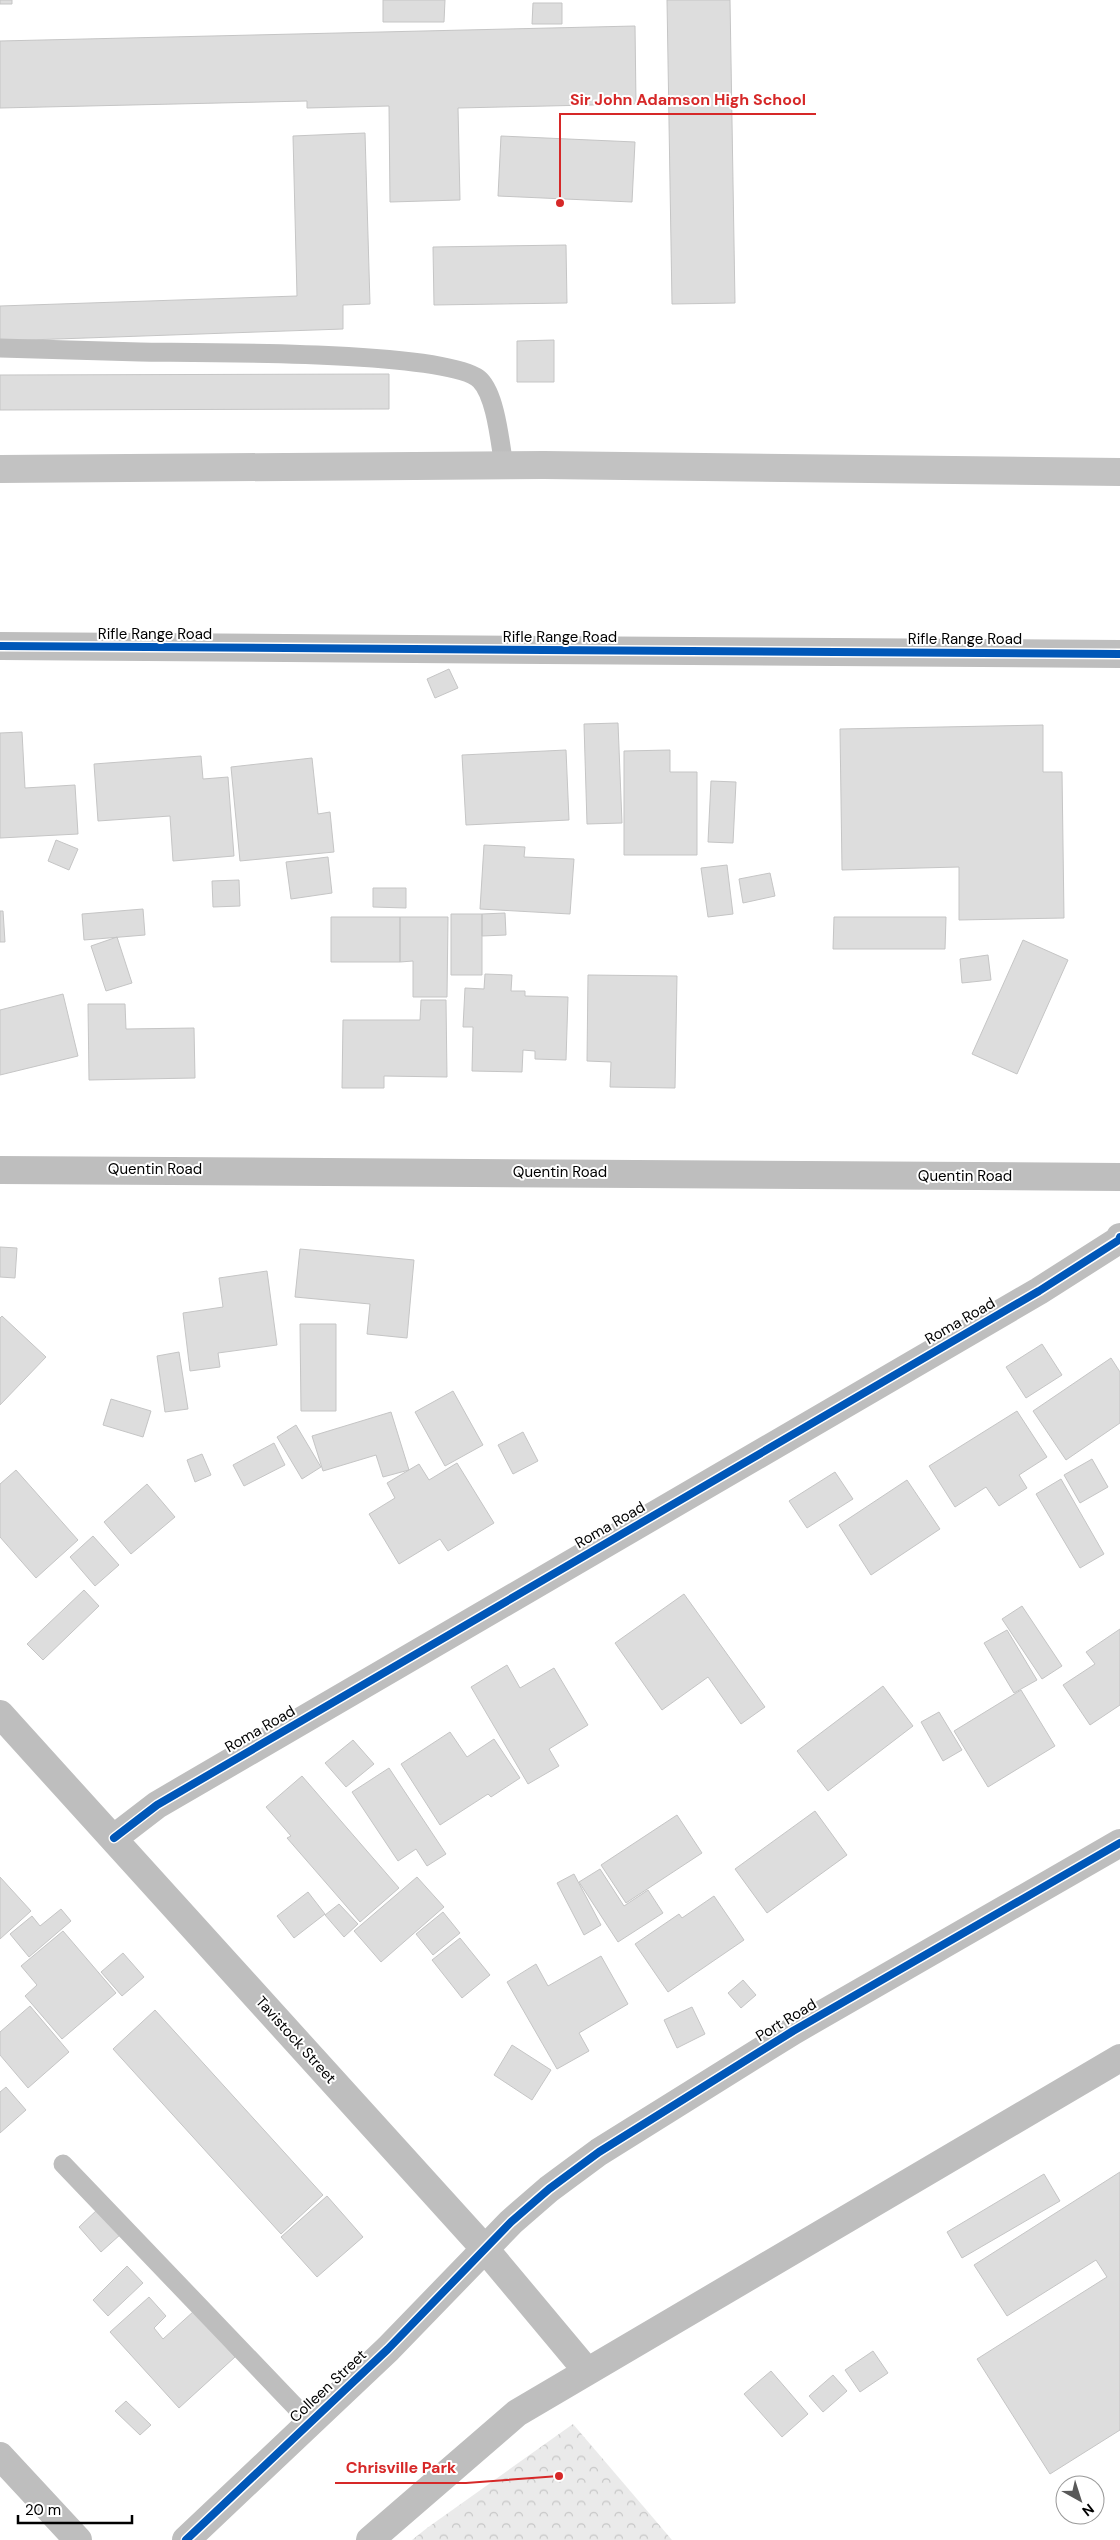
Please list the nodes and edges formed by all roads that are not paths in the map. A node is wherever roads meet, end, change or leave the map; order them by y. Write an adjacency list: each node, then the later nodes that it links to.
1 (0, 348): 2 (lane)
2 (504, 466): 3 (main road); 4 (main road)
3 (0, 469)
4 (1120, 472)
5 (0, 646): 6 (street, Rifle Range Road)
6 (1120, 654)
7 (0, 1170): 8 (street, Quentin Road)
8 (1120, 1177)
9 (1120, 1237): 11 (street, Roma Road)
10 (0, 1714): 11 (street, Tavistock Street)
11 (114, 1838): 15 (street, Tavistock Street)
12 (1120, 1843): 15 (street, Port Road)
13 (1120, 2058): 16 (street)
14 (63, 2164): 17 (lane)
15 (485, 2249): 16 (street, Tavistock Street); 17 (street, Colleen Street)
16 (586, 2371): 21 (street)
17 (309, 2422): 20 (street, Colleen Street)
18 (0, 2456): 19 (street)
19 (78, 2540)
20 (186, 2540)
21 (370, 2540)

